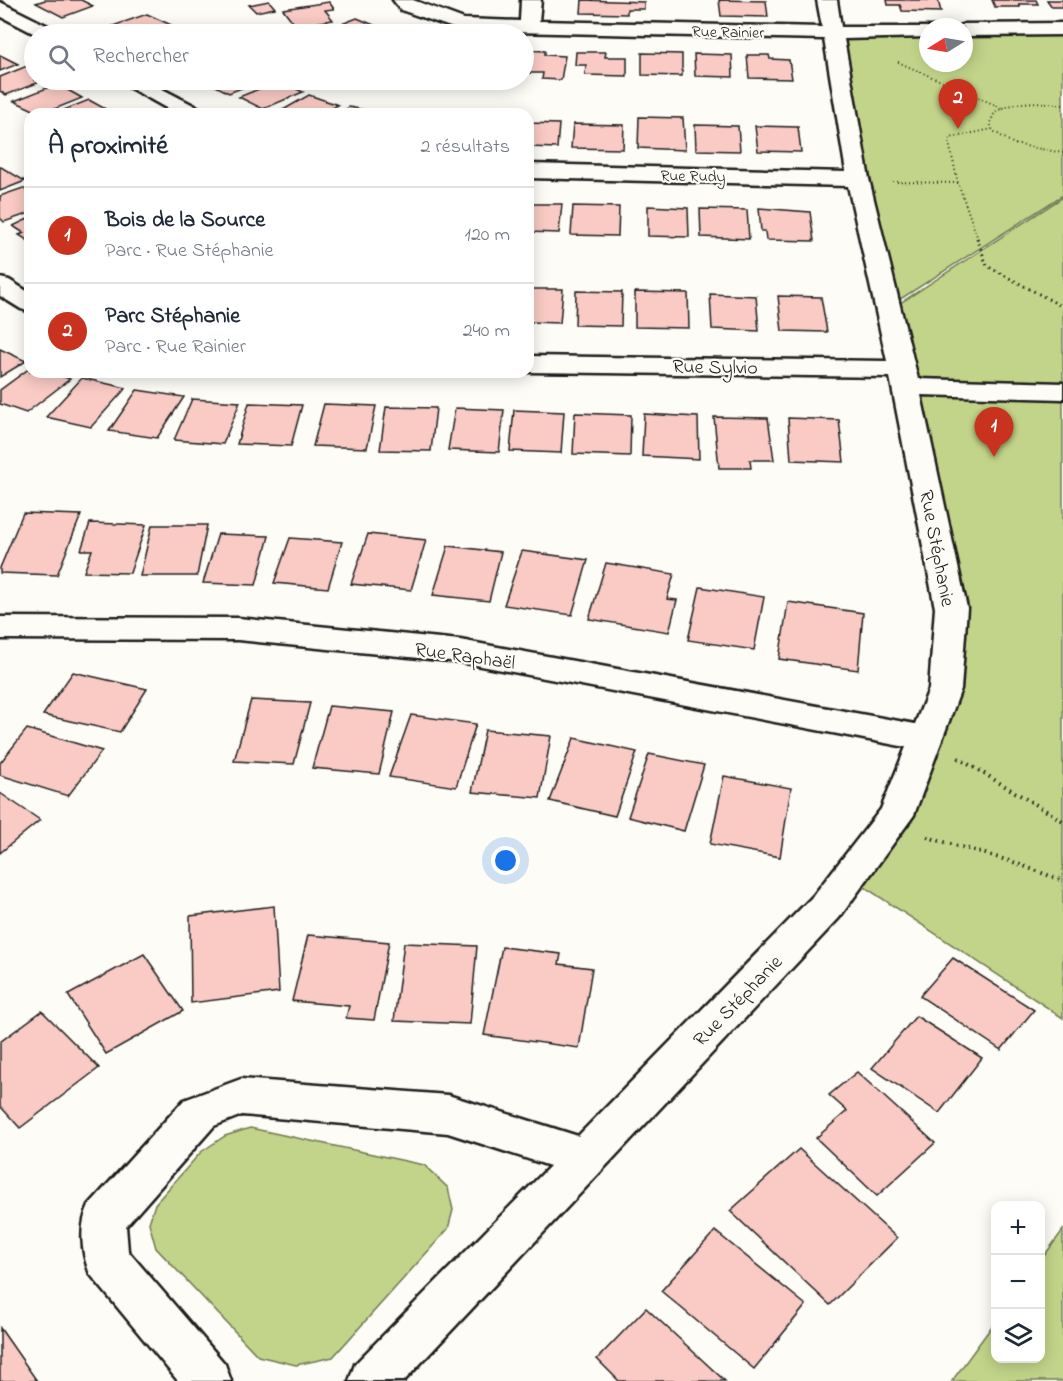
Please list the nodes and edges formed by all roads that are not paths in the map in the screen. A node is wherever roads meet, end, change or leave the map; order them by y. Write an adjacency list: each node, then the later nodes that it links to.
1 (403, 0): 6 (street, Rue Rainier)
2 (531, 0): 7 (street)
3 (827, 0): 12 (street, Rue Stéphanie)
4 (0, 8): 5 (street)
5 (30, 24)
6 (457, 24)
7 (529, 24)
8 (534, 27): 12 (street, Rue Rainier)
9 (1063, 29): 10 (street)
10 (973, 30)
11 (919, 32): 12 (street, Rue Rainier)
12 (835, 41): 16 (street, Rue Stéphanie)
13 (149, 90): 14 (street)
14 (182, 108)
15 (534, 171): 16 (street, Rue Rudy)
16 (858, 179): 20 (street, Rue Stéphanie)
17 (0, 285): 18 (street)
18 (24, 300)
19 (534, 364): 20 (street, Rue Sylvio)
20 (904, 378): 21 (street, Rue Sylvio); 23 (street, Rue Stéphanie)
21 (1063, 391)
22 (0, 628): 23 (street, Rue Raphaël)
23 (925, 738): 24 (street, Rue Stéphanie)
24 (586, 1158): 25 (street); 26 (street, Rue Stéphanie)
25 (208, 1381)
26 (372, 1381)

